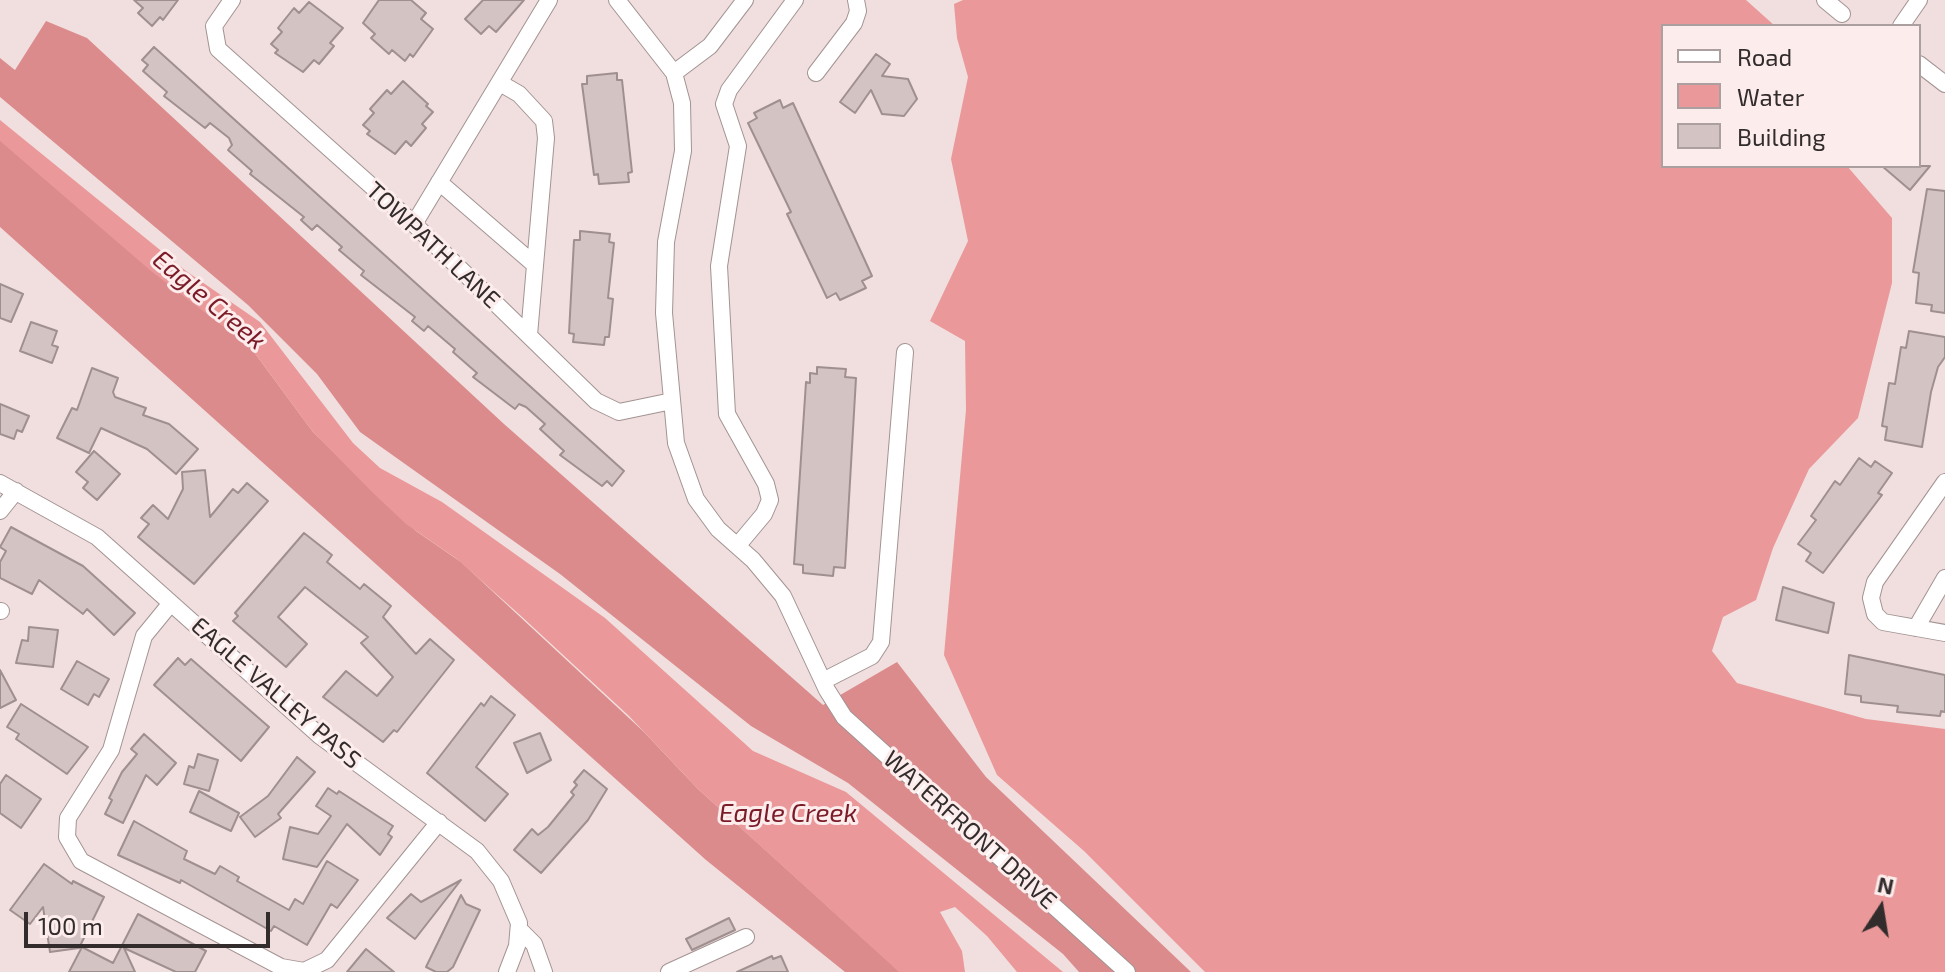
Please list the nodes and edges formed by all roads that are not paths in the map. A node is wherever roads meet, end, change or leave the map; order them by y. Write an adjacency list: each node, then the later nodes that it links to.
1 (232, 0): 17 (street, TOWPATH LANE)
2 (549, 0): 14 (street)
3 (617, 0): 12 (street, WATERFRONT DRIVE)
4 (745, 0): 12 (street)
5 (795, 0): 26 (street)
6 (856, 0): 13 (street)
7 (1825, 0): 9 (street)
8 (1919, 0): 10 (street)
9 (1842, 14)
10 (1902, 24)
11 (1921, 66): 15 (street)
12 (674, 73): 21 (street, WATERFRONT DRIVE)
13 (816, 73)
14 (500, 83): 16 (street); 18 (street)
15 (1945, 84)
16 (439, 182): 17 (street); 18 (street)
17 (414, 224): 19 (street, TOWPATH LANE)
18 (535, 265): 19 (street)
19 (529, 335): 21 (street, TOWPATH LANE)
20 (905, 352): 31 (street)
21 (672, 401): 26 (street, WATERFRONT DRIVE)
22 (1945, 482): 29 (street)
23 (0, 483): 24 (street, EAGLE VALLEY PASS)
24 (16, 491): 25 (street); 28 (street, EAGLE VALLEY PASS)
25 (0, 511)
26 (738, 545): 31 (street, WATERFRONT DRIVE)
27 (1945, 578): 29 (street)
28 (171, 603): 32 (street, EAGLE VALLEY PASS); 32 (street)
29 (1916, 628): 30 (street)
30 (1945, 633)
31 (823, 681): 38 (street, WATERFRONT DRIVE)
32 (439, 822): 33 (street, EAGLE VALLEY PASS)
33 (521, 931): 35 (street); 36 (street, EAGLE VALLEY PASS)
34 (746, 937): 37 (street)
35 (507, 972)
36 (544, 972)
37 (669, 972)
38 (1127, 972)

